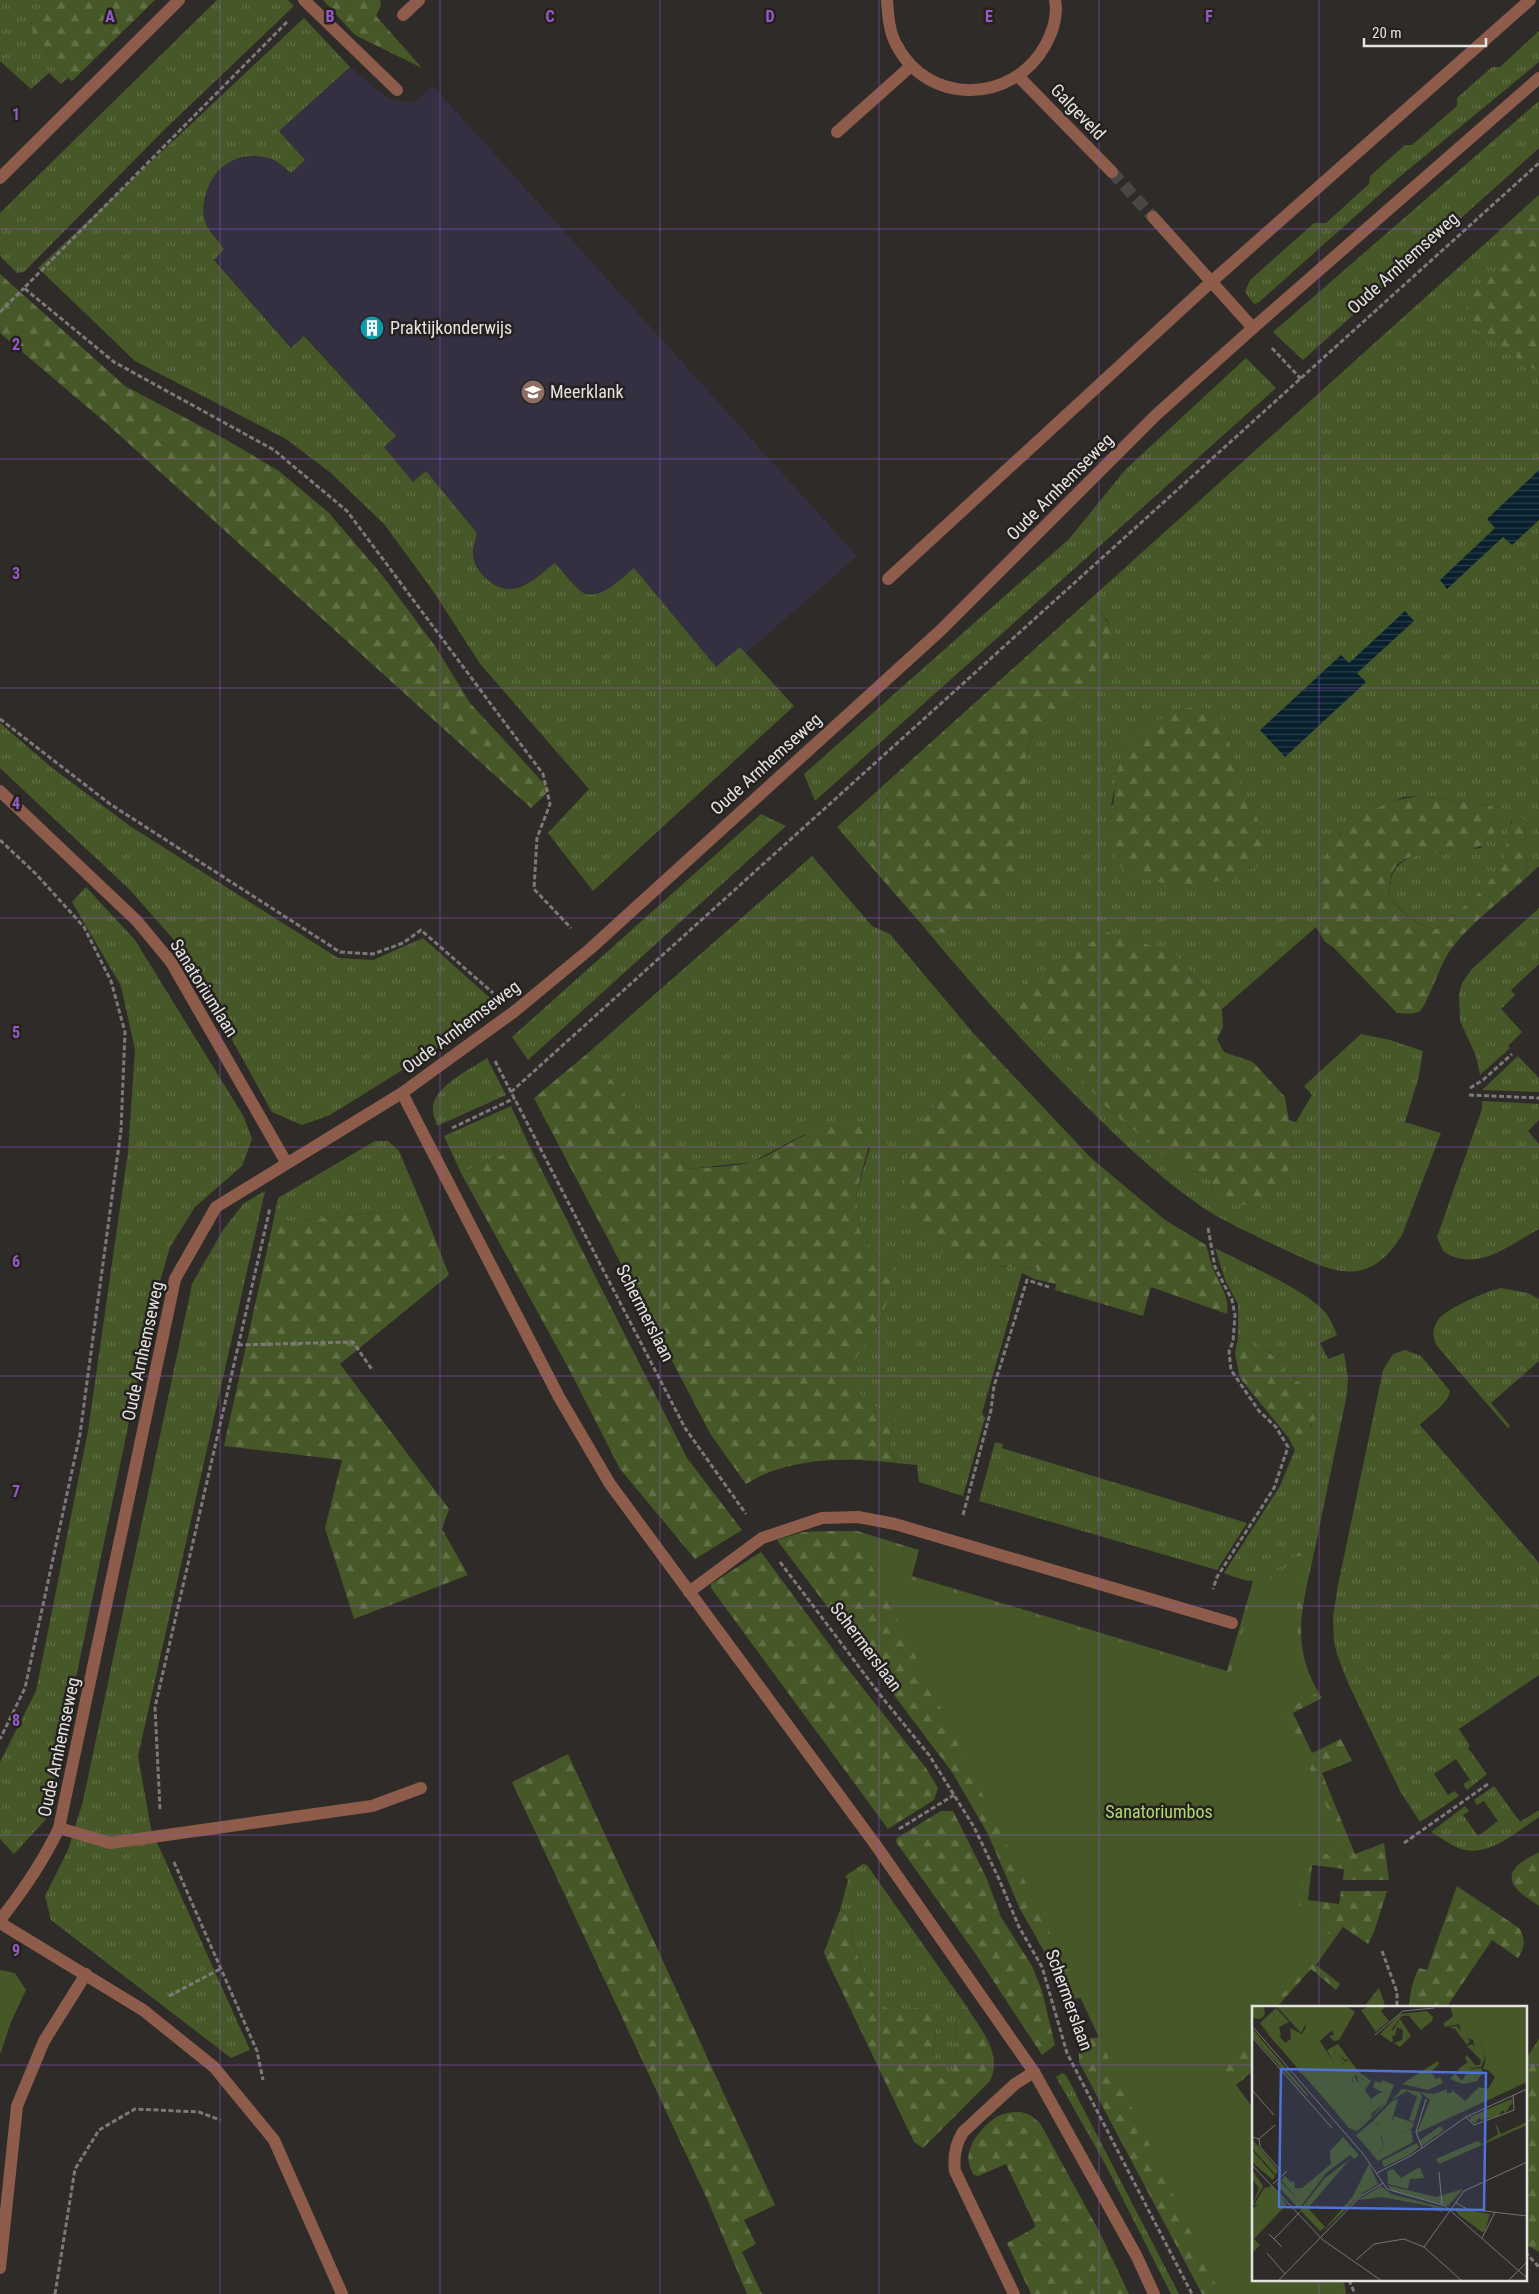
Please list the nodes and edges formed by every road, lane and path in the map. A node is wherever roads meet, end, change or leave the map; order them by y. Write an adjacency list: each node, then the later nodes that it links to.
1 (179, 0): 15 (street)
2 (419, 0): 7 (street)
3 (887, 0): 8 (street)
4 (1055, 0): 9 (street)
5 (1530, 0): 17 (street)
6 (305, 1): 11 (street); 18 (path)
7 (403, 15)
8 (911, 66): 9 (street); 12 (street)
9 (1019, 76): 14 (street, Galgeveld)
10 (1539, 78): 20 (street, Oude Arnhemseweg)
11 (397, 90)
12 (837, 132)
13 (1539, 163): 21 (path, Oude Arnhemseweg)
14 (1112, 172)
15 (0, 178)
16 (1153, 217): 17 (street)
17 (1211, 282): 20 (street); 22 (street)
18 (24, 288): 19 (path); 26 (path)
19 (0, 312)
20 (1253, 328): 21 (path); 26 (street, Oude Arnhemseweg)
21 (1301, 379): 31 (path, Oude Arnhemseweg)
22 (888, 579)
23 (0, 719): 27 (path)
24 (0, 791): 37 (street, Sanatoriumlaan)
25 (0, 840): 48 (path)
26 (590, 949): 27 (street, Oude Arnhemseweg)
27 (515, 1011): 28 (street, Oude Arnhemseweg)
28 (482, 1036): 31 (path, Schermerslaan); 32 (street, Oude Arnhemseweg)
29 (1512, 1054): 30 (path)
30 (1470, 1088)
31 (511, 1092): 34 (path, Schermerslaan)
32 (402, 1093): 36 (street); 37 (street, Oude Arnhemseweg)
33 (1469, 1095): 35 (path)
34 (515, 1098): 36 (path); 43 (path, Schermerslaan)
35 (1539, 1098)
36 (426, 1140): 45 (street)
37 (286, 1162): 52 (street, Oude Arnhemseweg)
38 (271, 1204): 41 (path)
39 (1208, 1228): 46 (path)
40 (1049, 1287): 44 (path)
41 (238, 1345): 42 (path); 53 (path)
42 (373, 1371)
43 (762, 1538): 44 (street); 45 (street); 51 (path, Schermerslaan)
44 (957, 1542): 46 (street)
45 (689, 1592): 55 (street)
46 (1205, 1615): 47 (street)
47 (1232, 1623)
48 (0, 1739)
49 (1488, 1784): 54 (path)
50 (421, 1788): 53 (street)
51 (954, 1796): 55 (path); 73 (path, Schermerslaan)
52 (59, 1828): 53 (street); 56 (street, Oude Arnhemseweg)
53 (161, 1834): 58 (path)
54 (1404, 1843)
55 (875, 1844): 62 (street)
56 (0, 1922): 59 (street)
57 (1382, 1951): 60 (path)
58 (222, 1968): 61 (path); 63 (path)
59 (86, 1974): 61 (street); 67 (street)
60 (1398, 2006)
61 (143, 2010): 70 (street)
62 (1034, 2072): 71 (street); 72 (street)
63 (264, 2086)
64 (224, 2121): 69 (path)
65 (1526, 2253): 66 (path)
66 (1539, 2267)
67 (0, 2268)
68 (1350, 2282): 74 (path)
69 (55, 2294)
70 (342, 2294)
71 (1014, 2294)
72 (1154, 2294)
73 (1192, 2294)
74 (1355, 2294)

